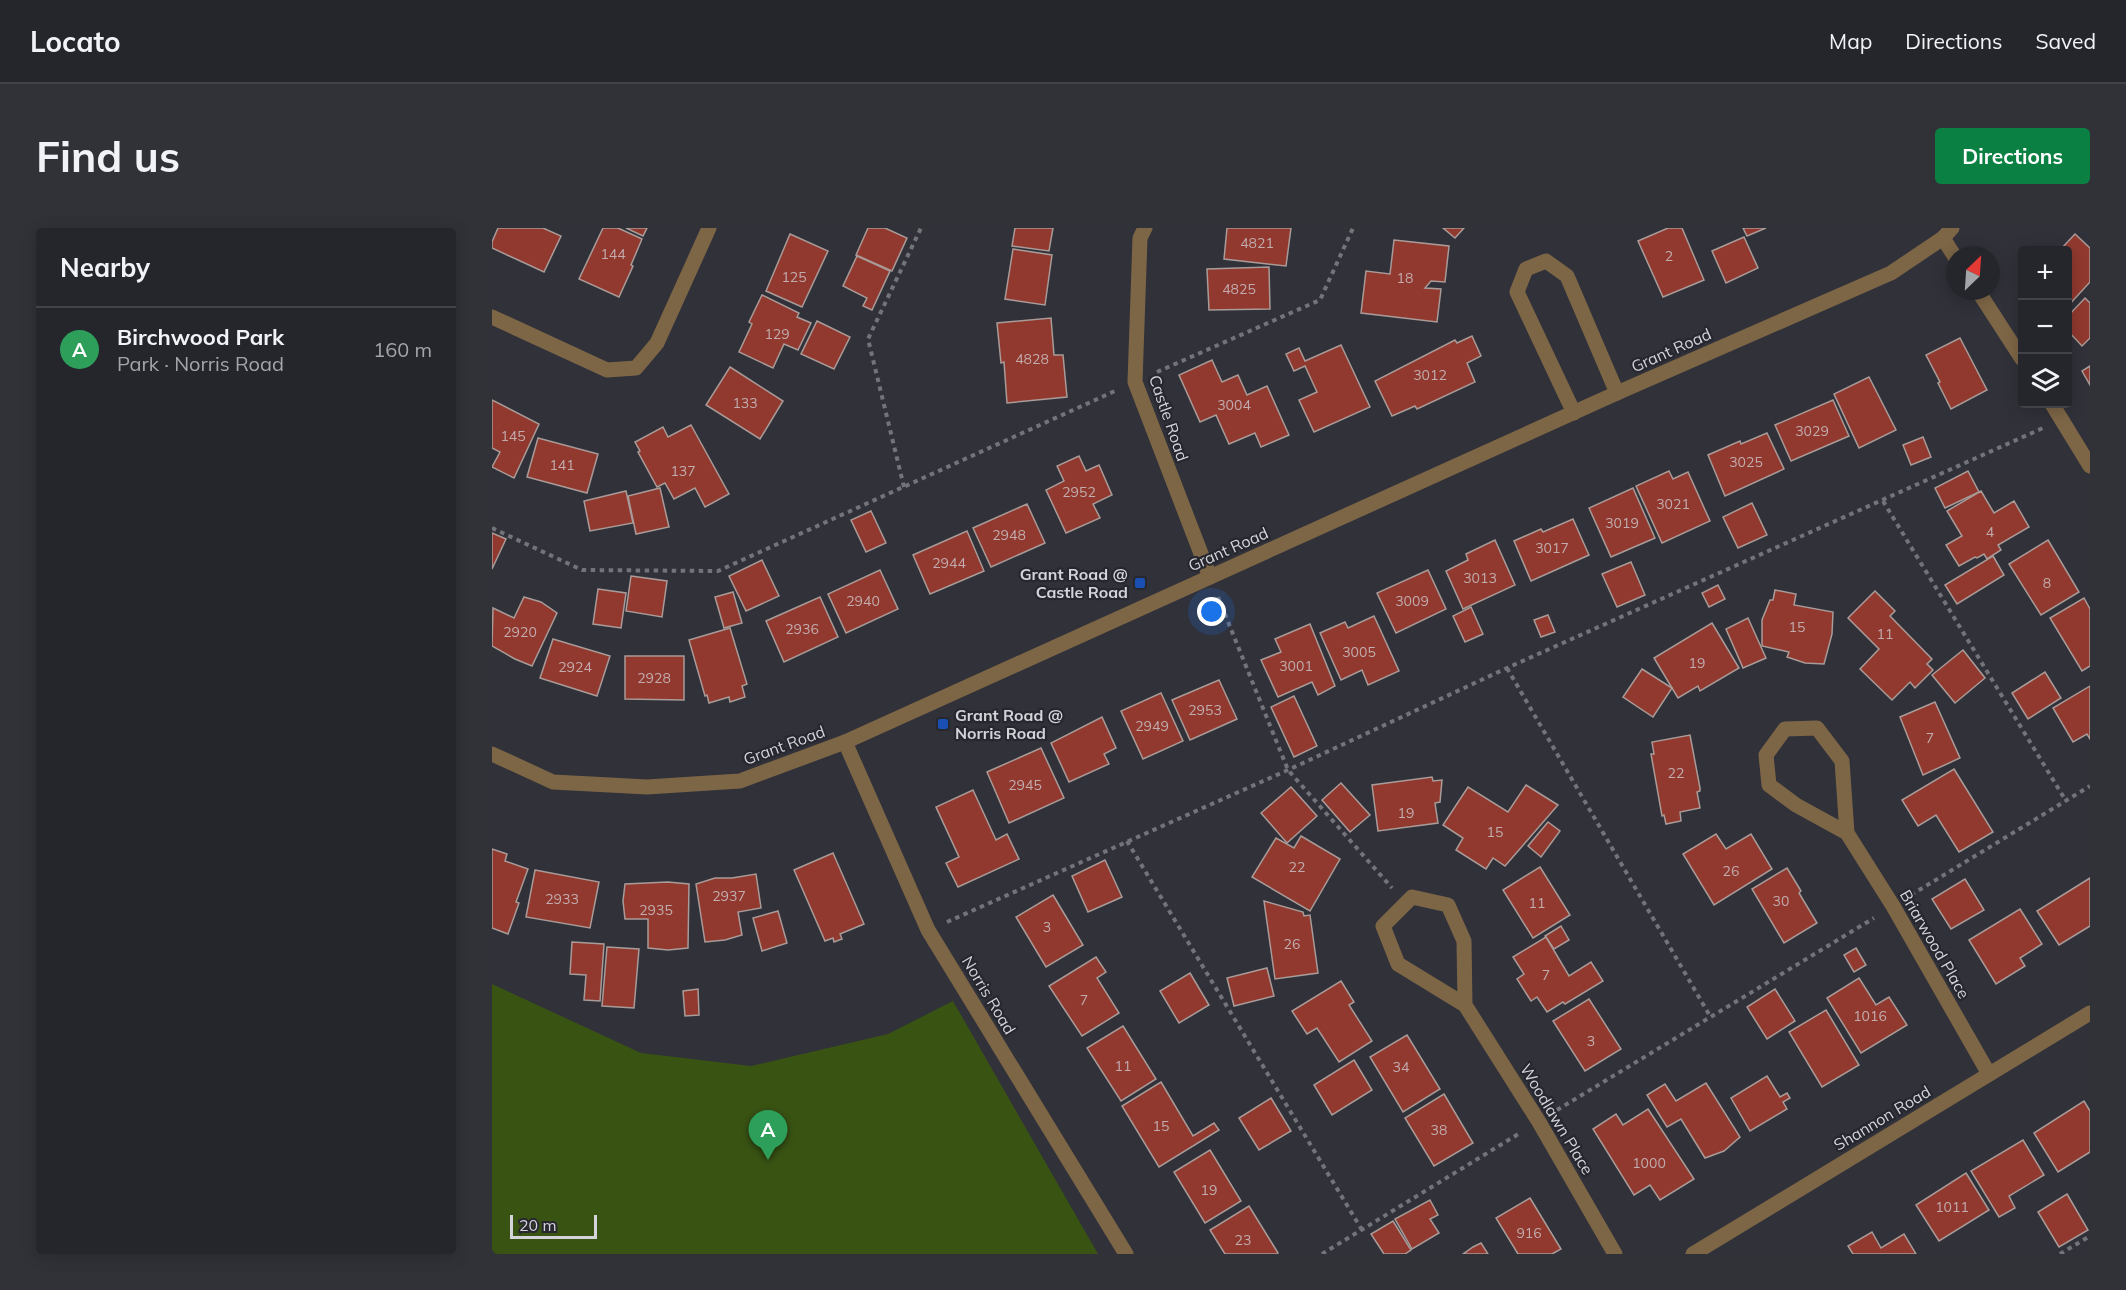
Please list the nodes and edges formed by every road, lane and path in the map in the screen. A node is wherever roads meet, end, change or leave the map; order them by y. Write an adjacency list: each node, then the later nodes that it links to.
1 (709, 228): 7 (street)
2 (921, 228): 15 (path)
3 (1144, 228): 9 (street, Castle Road)
4 (1353, 228): 9 (path)
5 (1947, 233): 10 (street, Grant Road)
6 (1984, 300): 8 (street)
7 (492, 317)
8 (2019, 354)
9 (1135, 382): 15 (path); 18 (street, Castle Road)
10 (1617, 393): 12 (street, Grant Road); 12 (street)
11 (2055, 408): 13 (street)
12 (1574, 413): 18 (street, Grant Road)
13 (2062, 419): 14 (street); 16 (path)
14 (2090, 466)
15 (904, 487): 17 (path)
16 (1883, 501): 19 (path); 24 (path)
17 (492, 528)
18 (1210, 577): 20 (street, Grant Road); 22 (path)
19 (1508, 668): 22 (path); 32 (path)
20 (845, 742): 21 (street, Grant Road); 29 (street, Norris Road)
21 (492, 754)
22 (1288, 770): 26 (path); 27 (path)
23 (2090, 786): 24 (path)
24 (2066, 801): 28 (path)
25 (1847, 833): 25 (street, Briarwood Place); 28 (street, Briarwood Place)
26 (1127, 841): 29 (path); 35 (path)
27 (1407, 904): 30 (street); 30 (street, Woodlawn Place)
28 (1893, 906): 32 (path); 33 (street, Briarwood Place)
29 (928, 930): 37 (street, Norris Road)
30 (1465, 1005): 34 (street, Woodlawn Place)
31 (2090, 1013): 33 (street, Shannon Road)
32 (1710, 1016): 34 (path)
33 (1989, 1074): 40 (street, Shannon Road)
34 (1539, 1122): 35 (path); 39 (street, Woodlawn Place)
35 (1362, 1230): 38 (path)
36 (2090, 1236): 41 (path)
37 (1126, 1254)
38 (1322, 1254)
39 (1615, 1254)
40 (1693, 1254)
41 (2060, 1254)

